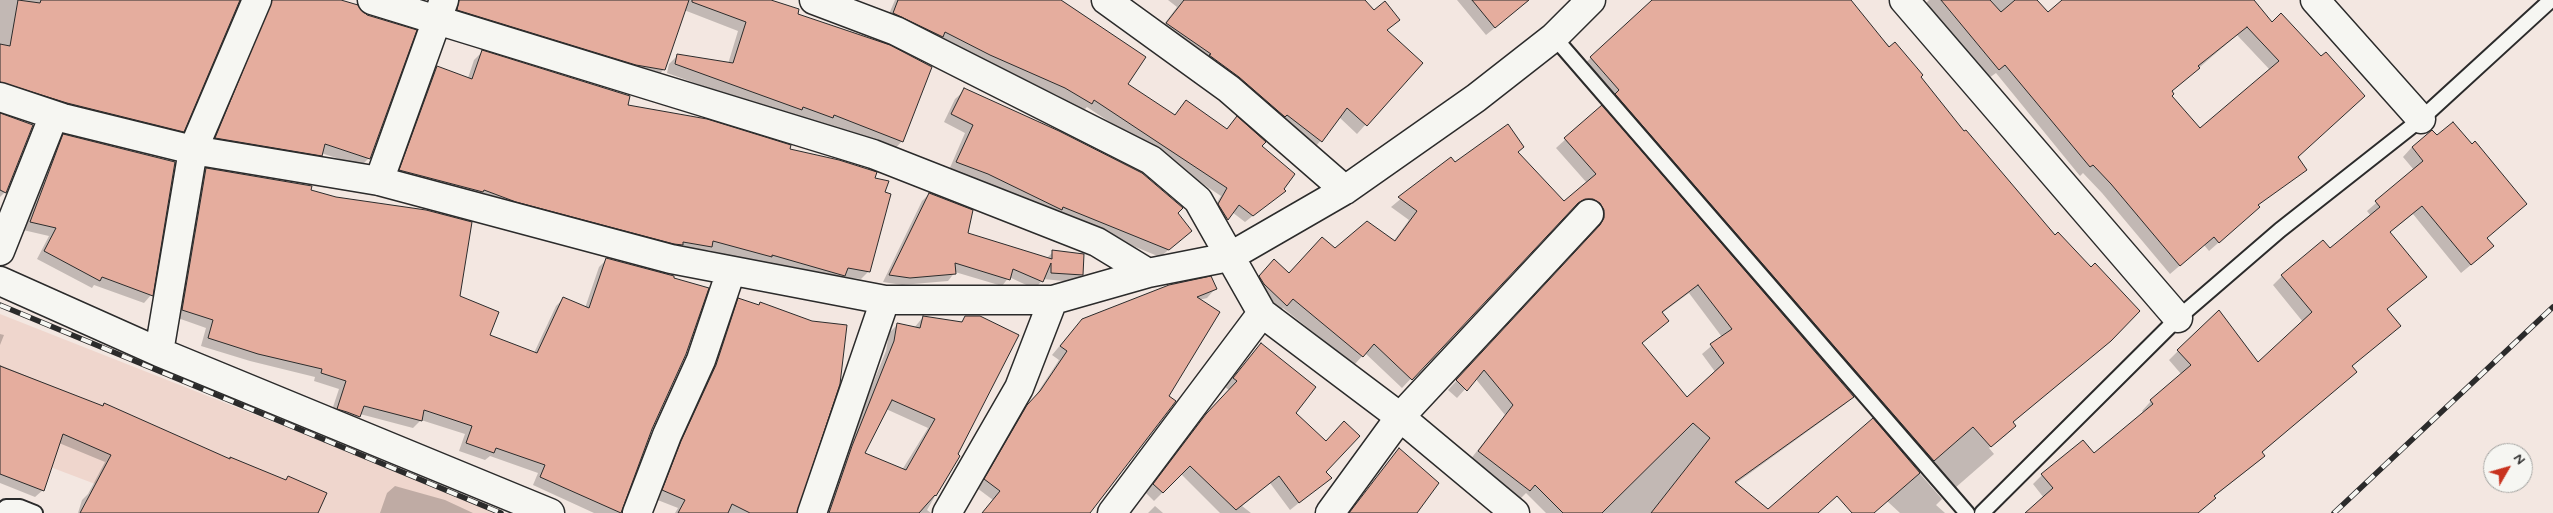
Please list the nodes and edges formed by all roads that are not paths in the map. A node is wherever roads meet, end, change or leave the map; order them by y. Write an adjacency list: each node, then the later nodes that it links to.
1 (257, 0): 14 (street)
2 (372, 0): 9 (street)
3 (814, 0): 19 (street)
4 (1106, 0): 16 (street)
5 (1591, 0): 10 (street)
6 (1904, 0): 26 (street)
7 (2315, 0): 13 (street)
8 (2551, 0): 13 (lane)
9 (441, 11): 15 (street); 21 (street)
10 (1554, 37): 16 (street); 38 (lane)
11 (0, 98): 12 (street)
12 (54, 115): 14 (street); 18 (street)
13 (2421, 119): 26 (lane)
14 (192, 150): 15 (street); 27 (street)
15 (379, 181): 20 (street)
16 (1345, 190): 19 (street)
17 (1589, 214): 28 (street)
18 (0, 251)
19 (1229, 257): 21 (street); 25 (street)
20 (731, 271): 23 (street); 32 (street)
21 (1148, 273): 24 (street)
22 (0, 281): 27 (street)
23 (885, 300): 24 (street); 33 (street)
24 (1053, 300): 34 (street)
25 (1262, 313): 28 (street); 35 (street)
26 (2178, 318): 39 (lane)
27 (159, 352): 31 (street)
28 (1400, 418): 36 (street); 37 (street)
29 (1, 513): 30 (lane)
30 (35, 513)
31 (550, 513)
32 (637, 513)
33 (812, 513)
34 (946, 513)
35 (1112, 513)
36 (1330, 513)
37 (1515, 513)
38 (1967, 513)
39 (1982, 513)

